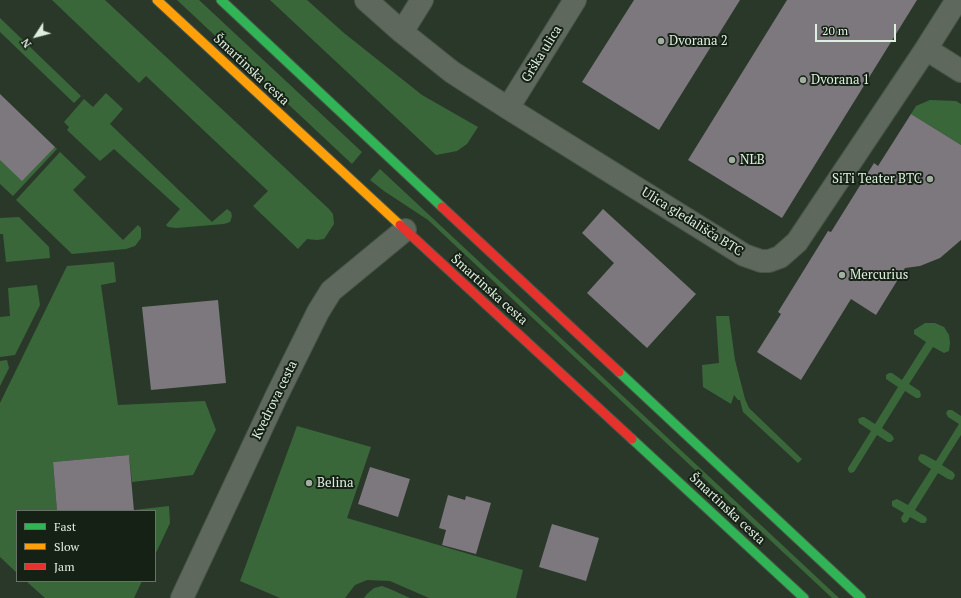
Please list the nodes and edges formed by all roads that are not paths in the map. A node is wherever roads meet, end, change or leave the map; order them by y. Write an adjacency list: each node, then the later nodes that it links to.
1 (157, 0): 11 (main road, Šmartinska cesta)
2 (221, 0): 14 (main road, Šmartinska cesta)
3 (366, 0): 7 (street, Ulica gledališča BTC)
4 (422, 0): 7 (street)
5 (576, 0): 10 (street, Grška ulica)
6 (957, 0): 8 (street, Ulica gledališča BTC)
7 (402, 32): 10 (street, Ulica gledališča BTC)
8 (926, 49): 9 (street); 10 (street, Ulica gledališča BTC)
9 (961, 71)
10 (508, 108)
11 (405, 230): 12 (street, Kvedrova cesta); 13 (main road, Šmartinska cesta)
12 (182, 598)
13 (804, 598)
14 (861, 598)

